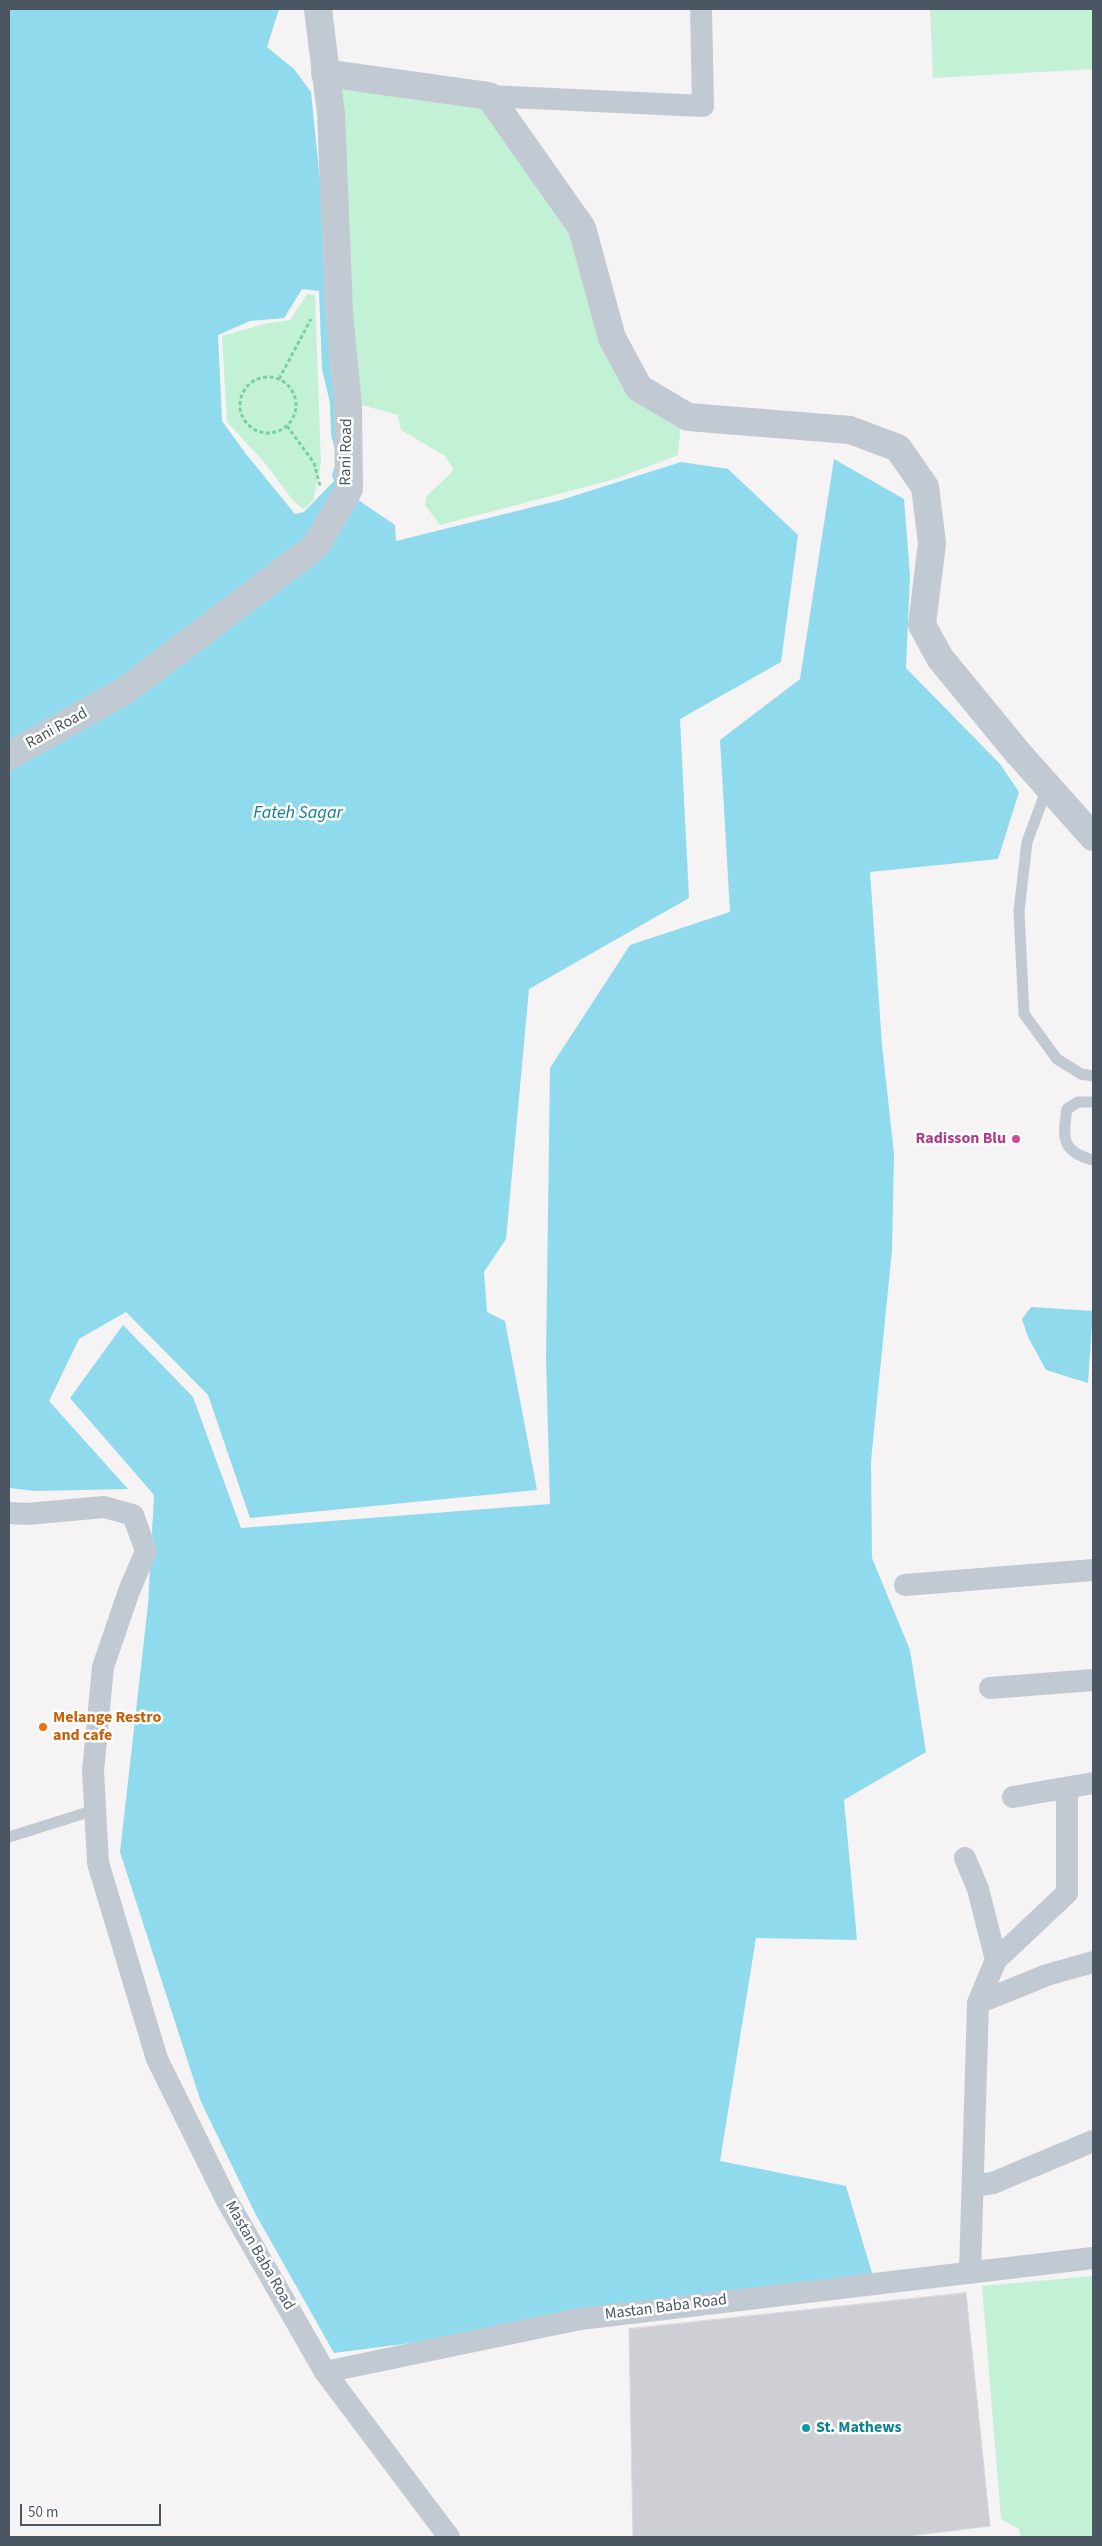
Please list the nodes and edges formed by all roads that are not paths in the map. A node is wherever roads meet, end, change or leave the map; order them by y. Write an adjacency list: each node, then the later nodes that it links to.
1 (318, 9): 3 (street, Rani Road)
2 (701, 9): 4 (street)
3 (325, 73): 4 (street); 5 (street, Rani Road)
4 (489, 96): 6 (street)
5 (9, 756)
6 (1048, 786): 7 (street); 8 (lane)
7 (1093, 838)
8 (1093, 1076)
9 (1093, 1102): 10 (lane)
10 (1093, 1160)
11 (9, 1513): 19 (street, Mastan Baba Road)
12 (1093, 1570): 13 (street)
13 (905, 1584)
14 (1093, 1680): 15 (street)
15 (990, 1688)
16 (1093, 1783): 17 (street)
17 (1067, 1788): 18 (street); 22 (street)
18 (1013, 1797)
19 (95, 1810): 20 (lane); 29 (street, Mastan Baba Road)
20 (9, 1837)
21 (965, 1858): 22 (street)
22 (996, 1960): 24 (street)
23 (1093, 1962): 24 (street)
24 (978, 2003): 26 (street)
25 (1093, 2141): 26 (street)
26 (973, 2186): 28 (street)
27 (1093, 2258): 28 (street, Mastan Baba Road)
28 (970, 2272): 29 (street, Mastan Baba Road)
29 (325, 2372): 30 (street)
30 (449, 2537)

